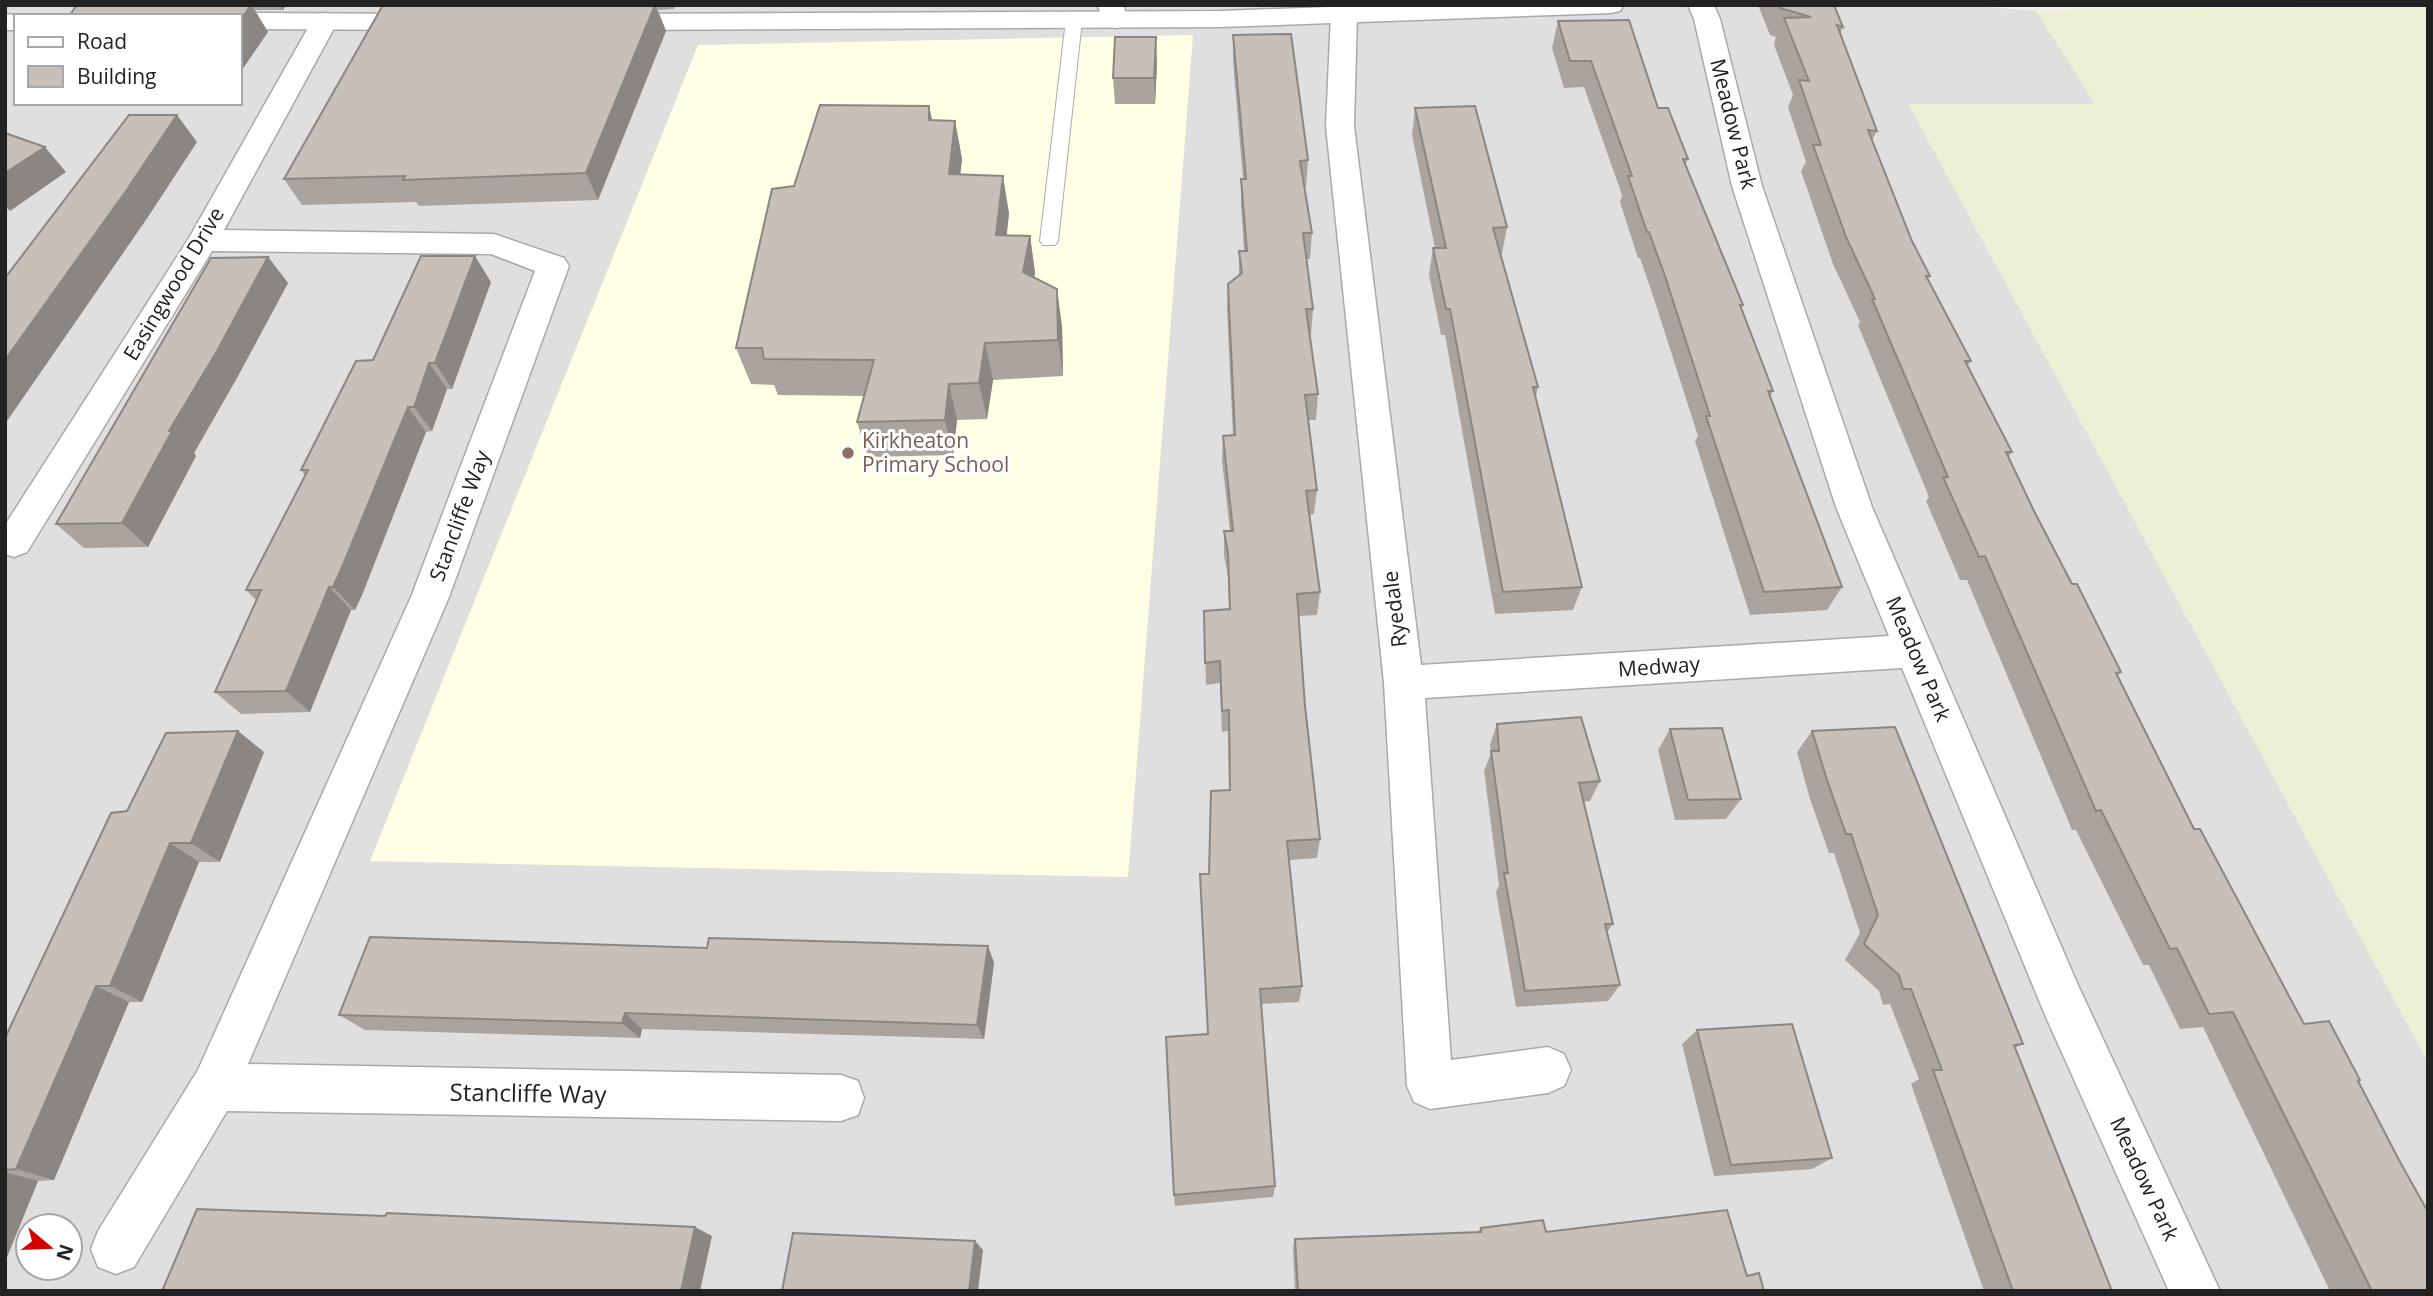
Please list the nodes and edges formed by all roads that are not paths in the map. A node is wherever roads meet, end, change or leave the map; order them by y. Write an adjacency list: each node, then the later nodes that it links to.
1 (1611, 5): 3 (street)
2 (1701, 5): 14 (street, Meadow Park)
3 (1514, 7): 5 (street)
4 (1113, 12): 5 (street); 6 (street)
5 (1344, 14): 15 (street, Ryedale)
6 (1074, 20): 10 (street); 12 (lane)
7 (242, 21): 8 (street)
8 (325, 21): 9 (street); 11 (street, Easingwood Drive)
9 (451, 22)
10 (590, 22)
11 (203, 240): 13 (street, Easingwood Drive); 17 (street, Stancliffe Way)
12 (1049, 241)
13 (14, 542)
14 (1915, 651): 15 (street, Medway); 20 (street, Meadow Park)
15 (1404, 683): 16 (street, Ryedale)
16 (1548, 1070)
17 (215, 1087): 18 (street, Stancliffe Way); 19 (street, Stancliffe Way)
18 (841, 1098)
19 (116, 1249)
20 (2195, 1291)

